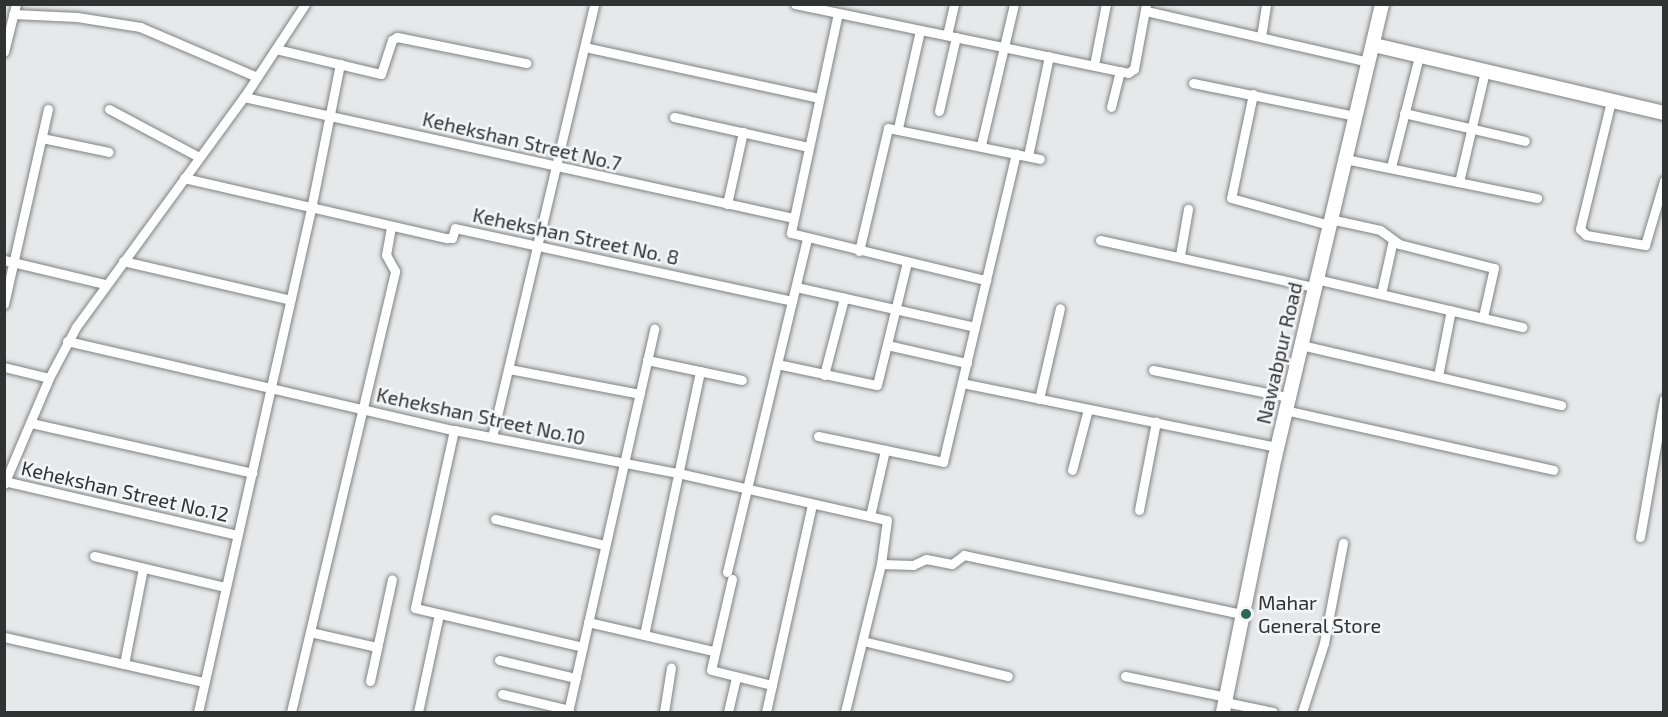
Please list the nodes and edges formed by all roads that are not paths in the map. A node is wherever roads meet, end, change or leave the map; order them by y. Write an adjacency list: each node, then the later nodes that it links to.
1 (305, 4): 18 (street)
2 (594, 4): 16 (street)
3 (795, 4): 11 (street)
4 (954, 4): 13 (street)
5 (1014, 4): 17 (street)
6 (1106, 4): 25 (street)
7 (1266, 4): 14 (street)
8 (1382, 4): 15 (street, Nawabpur Road)
9 (1146, 8): 14 (street); 26 (street)
10 (15, 9): 19 (street); 28 (street)
11 (832, 10): 12 (street); 32 (street)
12 (920, 30): 13 (street); 43 (street)
13 (951, 36): 17 (street); 37 (street)
14 (1261, 37): 22 (street)
15 (1374, 45): 21 (street); 22 (street, Nawabpur Road)
16 (585, 47): 32 (street); 57 (street)
17 (1005, 47): 20 (street); 48 (street)
18 (276, 49): 24 (street); 28 (street)
19 (4, 52)
20 (1049, 56): 25 (street); 52 (street)
21 (1419, 56): 27 (street); 38 (street)
22 (1369, 62): 41 (street, Nawabpur Road)
23 (526, 63): 24 (street)
24 (340, 64): 40 (street)
25 (1094, 65): 26 (street)
26 (1120, 71): 34 (street)
27 (1485, 71): 33 (street); 44 (street)
28 (257, 77): 31 (street)
29 (1193, 83): 30 (street)
30 (1253, 94): 41 (street); 66 (street)
31 (244, 97): 40 (street, Kehekshan Street No.7); 53 (street)
32 (819, 98): 49 (street)
33 (1611, 101): 39 (street); 59 (street)
34 (1111, 107)
35 (48, 109): 46 (street)
36 (110, 109): 53 (street)
37 (939, 111)
38 (1404, 113): 44 (street); 56 (street)
39 (1664, 113)
40 (330, 116): 57 (street, Kehekshan Street No.7); 63 (street)
41 (1355, 116): 55 (street, Nawabpur Road)
42 (674, 117): 45 (street)
43 (898, 128): 48 (street); 72 (street)
44 (1471, 128): 47 (street); 60 (street)
45 (743, 132): 49 (street); 62 (street)
46 (42, 138): 50 (street); 74 (street)
47 (1525, 141)
48 (981, 145): 51 (street)
49 (808, 147): 65 (street)
50 (109, 152)
51 (1016, 154): 52 (street); 77 (street)
52 (1028, 156): 54 (street)
53 (199, 157): 58 (street)
54 (1040, 159)
55 (1346, 159): 56 (street); 66 (street, Nawabpur Road)
56 (1391, 167): 60 (street)
57 (557, 168): 62 (street, Kehekshan Street No.7); 71 (street)
58 (184, 178): 63 (street, Kehekshan Street No. 8); 75 (street)
59 (1664, 181)
60 (1459, 182): 61 (street)
61 (1537, 198)
62 (727, 204): 65 (street, Kehekshan Street No.7)
63 (311, 209): 67 (street, Kehekshan Street No. 8); 83 (street)
64 (1188, 209): 73 (street)
65 (793, 218): 68 (street)
66 (1330, 222): 70 (street); 78 (street, Nawabpur Road)
67 (391, 226): 71 (street, Kehekshan Street No. 8); 114 (street)
68 (807, 238): 72 (street); 80 (street)
69 (1100, 240): 73 (street)
70 (1394, 240): 81 (street); 89 (street)
71 (539, 247): 84 (street, Kehekshan Street No. 8); 100 (street)
72 (859, 251): 76 (street)
73 (1180, 255): 78 (street)
74 (9, 261): 79 (street); 85 (street)
75 (123, 261): 79 (street); 83 (street)
76 (907, 262): 77 (street); 87 (street)
77 (986, 280): 90 (street)
78 (1315, 283): 81 (street); 95 (street, Nawabpur Road)
79 (105, 284): 93 (street)
80 (796, 287): 82 (street); 84 (street)
81 (1381, 294): 88 (street)
82 (844, 297): 87 (street); 103 (street)
83 (291, 300): 108 (street)
84 (792, 301): 98 (street)
85 (4, 304)
86 (1060, 308): 110 (street)
87 (896, 309): 90 (street); 94 (street)
88 (1451, 310): 89 (street); 104 (street)
89 (1484, 317): 91 (street)
90 (975, 327): 97 (street)
91 (1523, 327)
92 (654, 329): 96 (street)
93 (68, 341): 105 (street); 108 (street, Kehekshan Street No.10)
94 (887, 345): 97 (street); 103 (street)
95 (1300, 345): 104 (street); 112 (street, Nawabpur Road)
96 (647, 360): 102 (street); 109 (street)
97 (967, 363): 107 (street)
98 (777, 364): 103 (street); 129 (street)
99 (4, 367): 105 (street)
100 (509, 369): 109 (street); 120 (street)
101 (1153, 370): 112 (street)
102 (700, 371): 106 (street); 127 (street)
103 (824, 375)
104 (1438, 376): 113 (street)
105 (49, 378): 117 (street)
106 (742, 380)
107 (962, 383): 110 (street); 122 (street)
108 (271, 389): 114 (street, Kehekshan Street No.10); 126 (street)
109 (640, 394): 123 (street)
110 (1039, 399): 115 (street)
111 (1664, 399): 135 (street)
112 (1287, 404): 121 (street, Nawabpur Road); 125 (street)
113 (1561, 405)
114 (360, 409): 118 (street, Kehekshan Street No.10); 146 (street)
115 (1088, 409): 116 (street); 124 (street)
116 (1156, 422): 121 (street); 131 (street)
117 (31, 423): 126 (street); 128 (street)
118 (454, 430): 120 (street, Kehekshan Street No.10); 143 (street)
119 (818, 436): 122 (street)
120 (492, 437): 123 (street, Kehekshan Street No.10)
121 (1277, 447): 144 (street, Nawabpur Road)
122 (885, 450): 132 (street)
123 (624, 464): 127 (street, Kehekshan Street No.10); 137 (street)
124 (1072, 470)
125 (1553, 470)
126 (252, 473): 134 (street)
127 (678, 473): 129 (street, Kehekshan Street No.10); 147 (street)
128 (5, 482): 134 (street, Kehekshan Street No.12)
129 (747, 489): 130 (street, Kehekshan Street No.10); 152 (street)
130 (812, 504): 132 (street, Kehekshan Street No.10); 162 (street)
131 (1139, 510)
132 (870, 516): 139 (street, Kehekshan Street No.10)
133 (495, 519): 137 (street)
134 (237, 535): 142 (street)
135 (1640, 537)
136 (1343, 543): 174 (street)
137 (605, 545): 145 (street)
138 (94, 556): 140 (street)
139 (881, 564): 144 (street); 149 (street)
140 (143, 568): 142 (street); 154 (street)
141 (392, 579): 150 (street)
142 (225, 587): 161 (street)
143 (439, 614): 151 (street); 168 (street)
144 (1242, 614): 164 (street, Nawabpur Road)
145 (588, 622): 147 (street); 151 (street)
146 (310, 632): 150 (street); 167 (street)
147 (644, 635): 152 (street)
148 (4, 637): 154 (street)
149 (862, 641): 156 (street); 172 (street)
150 (377, 647): 160 (street)
151 (583, 647): 159 (street)
152 (714, 651): 158 (street)
153 (499, 660): 159 (street)
154 (124, 664): 161 (street)
155 (671, 668): 169 (street)
156 (1008, 676)
157 (1125, 676): 164 (street)
158 (736, 677): 162 (street); 170 (street)
159 (576, 678): 165 (street)
160 (370, 681)
161 (204, 682): 166 (street)
162 (772, 685): 171 (street)
163 (502, 694): 165 (street)
164 (1225, 704): 173 (street)
165 (568, 711)
166 (198, 712)
167 (291, 712)
168 (418, 712)
169 (664, 712)
170 (728, 712)
171 (766, 712)
172 (845, 712)
173 (1273, 712)
174 (1302, 712)

